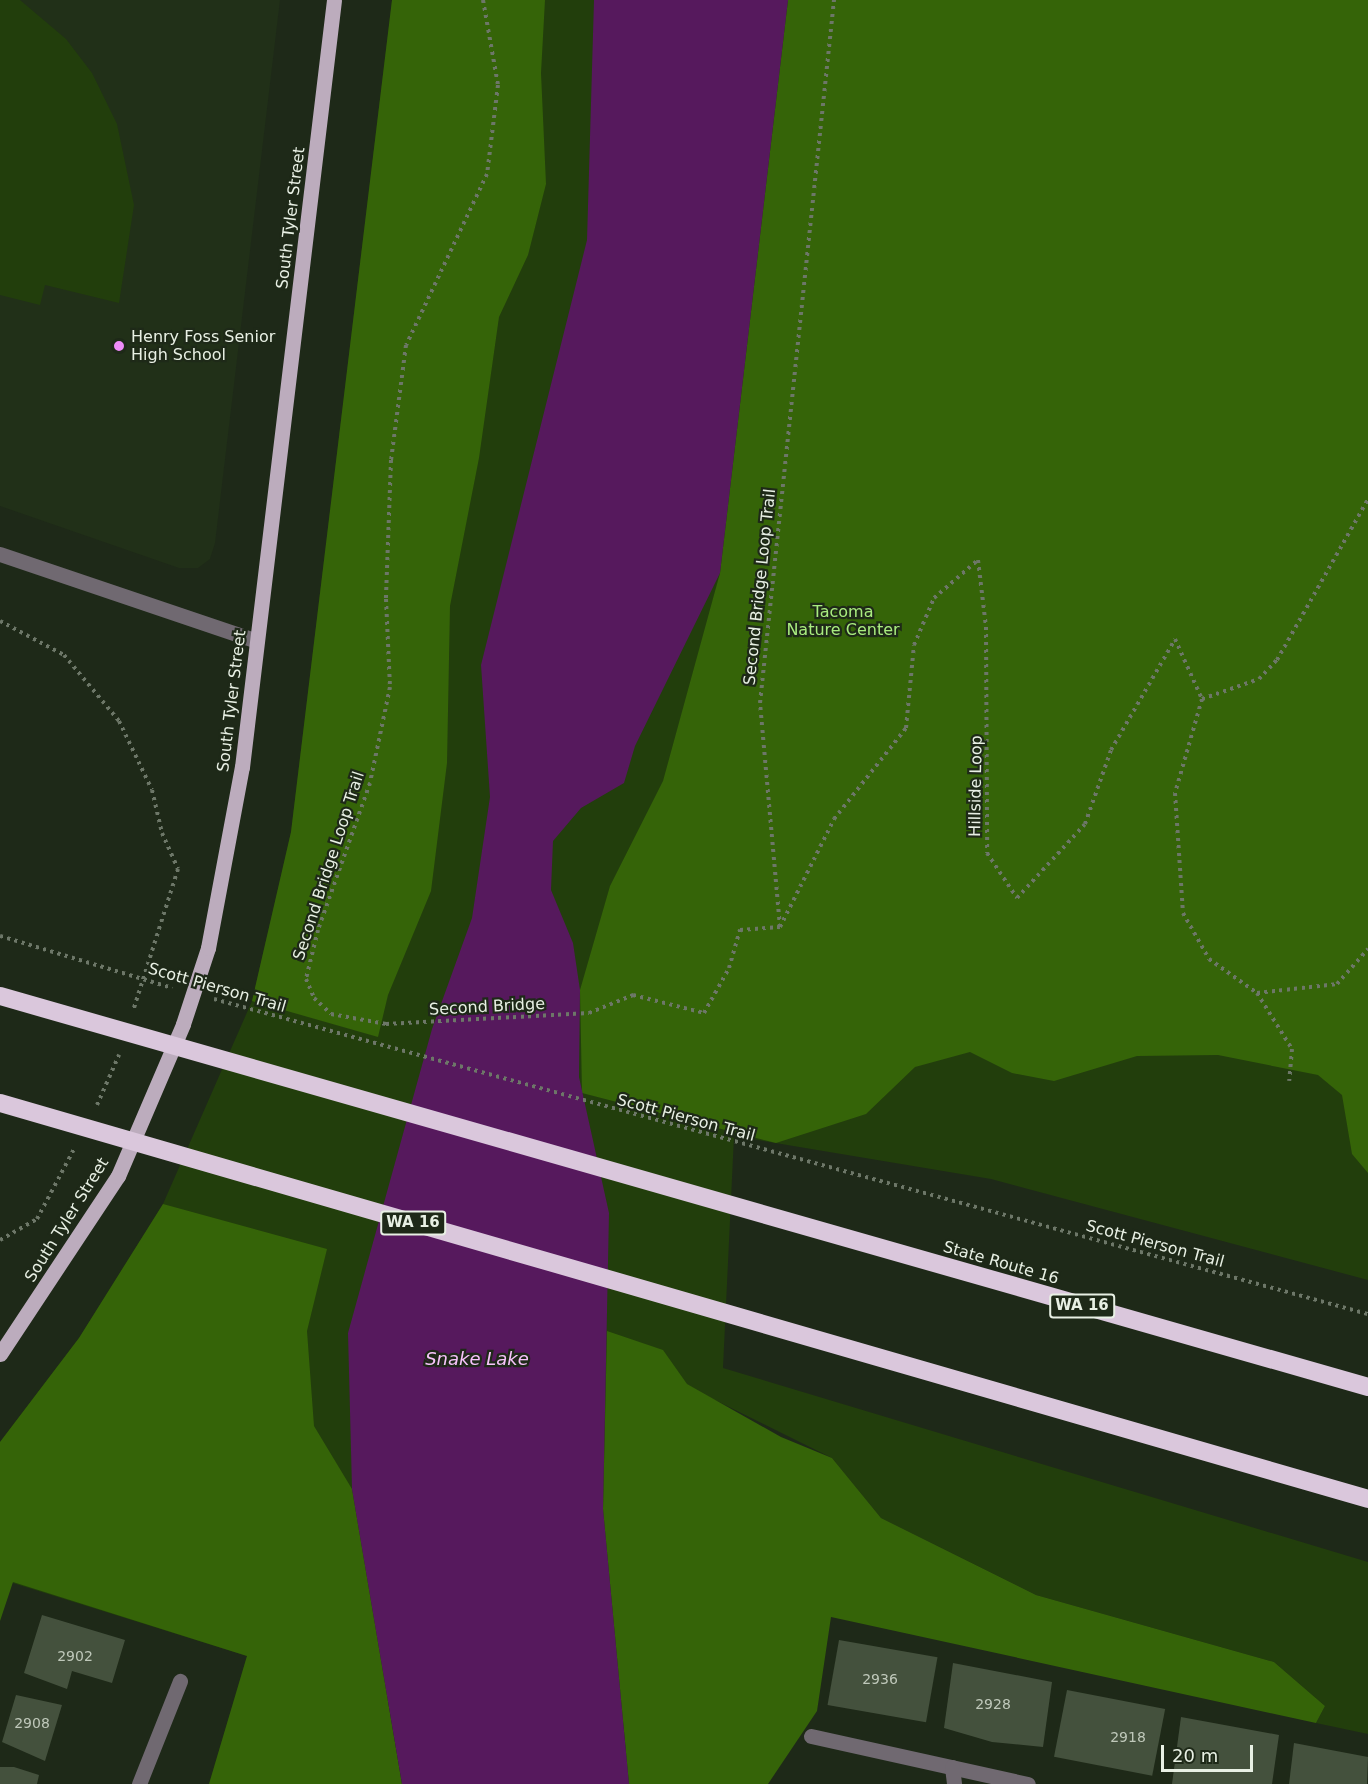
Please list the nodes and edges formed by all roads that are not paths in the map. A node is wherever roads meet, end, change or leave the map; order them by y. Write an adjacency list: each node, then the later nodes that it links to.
1 (334, 0): 3 (main road, South Tyler Street)
2 (0, 554): 3 (street)
3 (257, 641): 8 (main road, South Tyler Street)
4 (0, 989): 6 (highway)
5 (0, 996): 6 (highway, WA 16)
6 (38, 1007): 9 (highway, State Route 16 / WA 16)
7 (0, 1103): 12 (highway, WA 16)
8 (0, 1354)
9 (1328, 1375): 10 (highway); 11 (highway, State Route 16 / WA 16)
10 (1368, 1382)
11 (1368, 1387)
12 (1368, 1499)
13 (180, 1681): 16 (street)
14 (811, 1736): 15 (street)
15 (952, 1767): 17 (street); 18 (street)
16 (139, 1784)
17 (954, 1784)
18 (1028, 1784)

